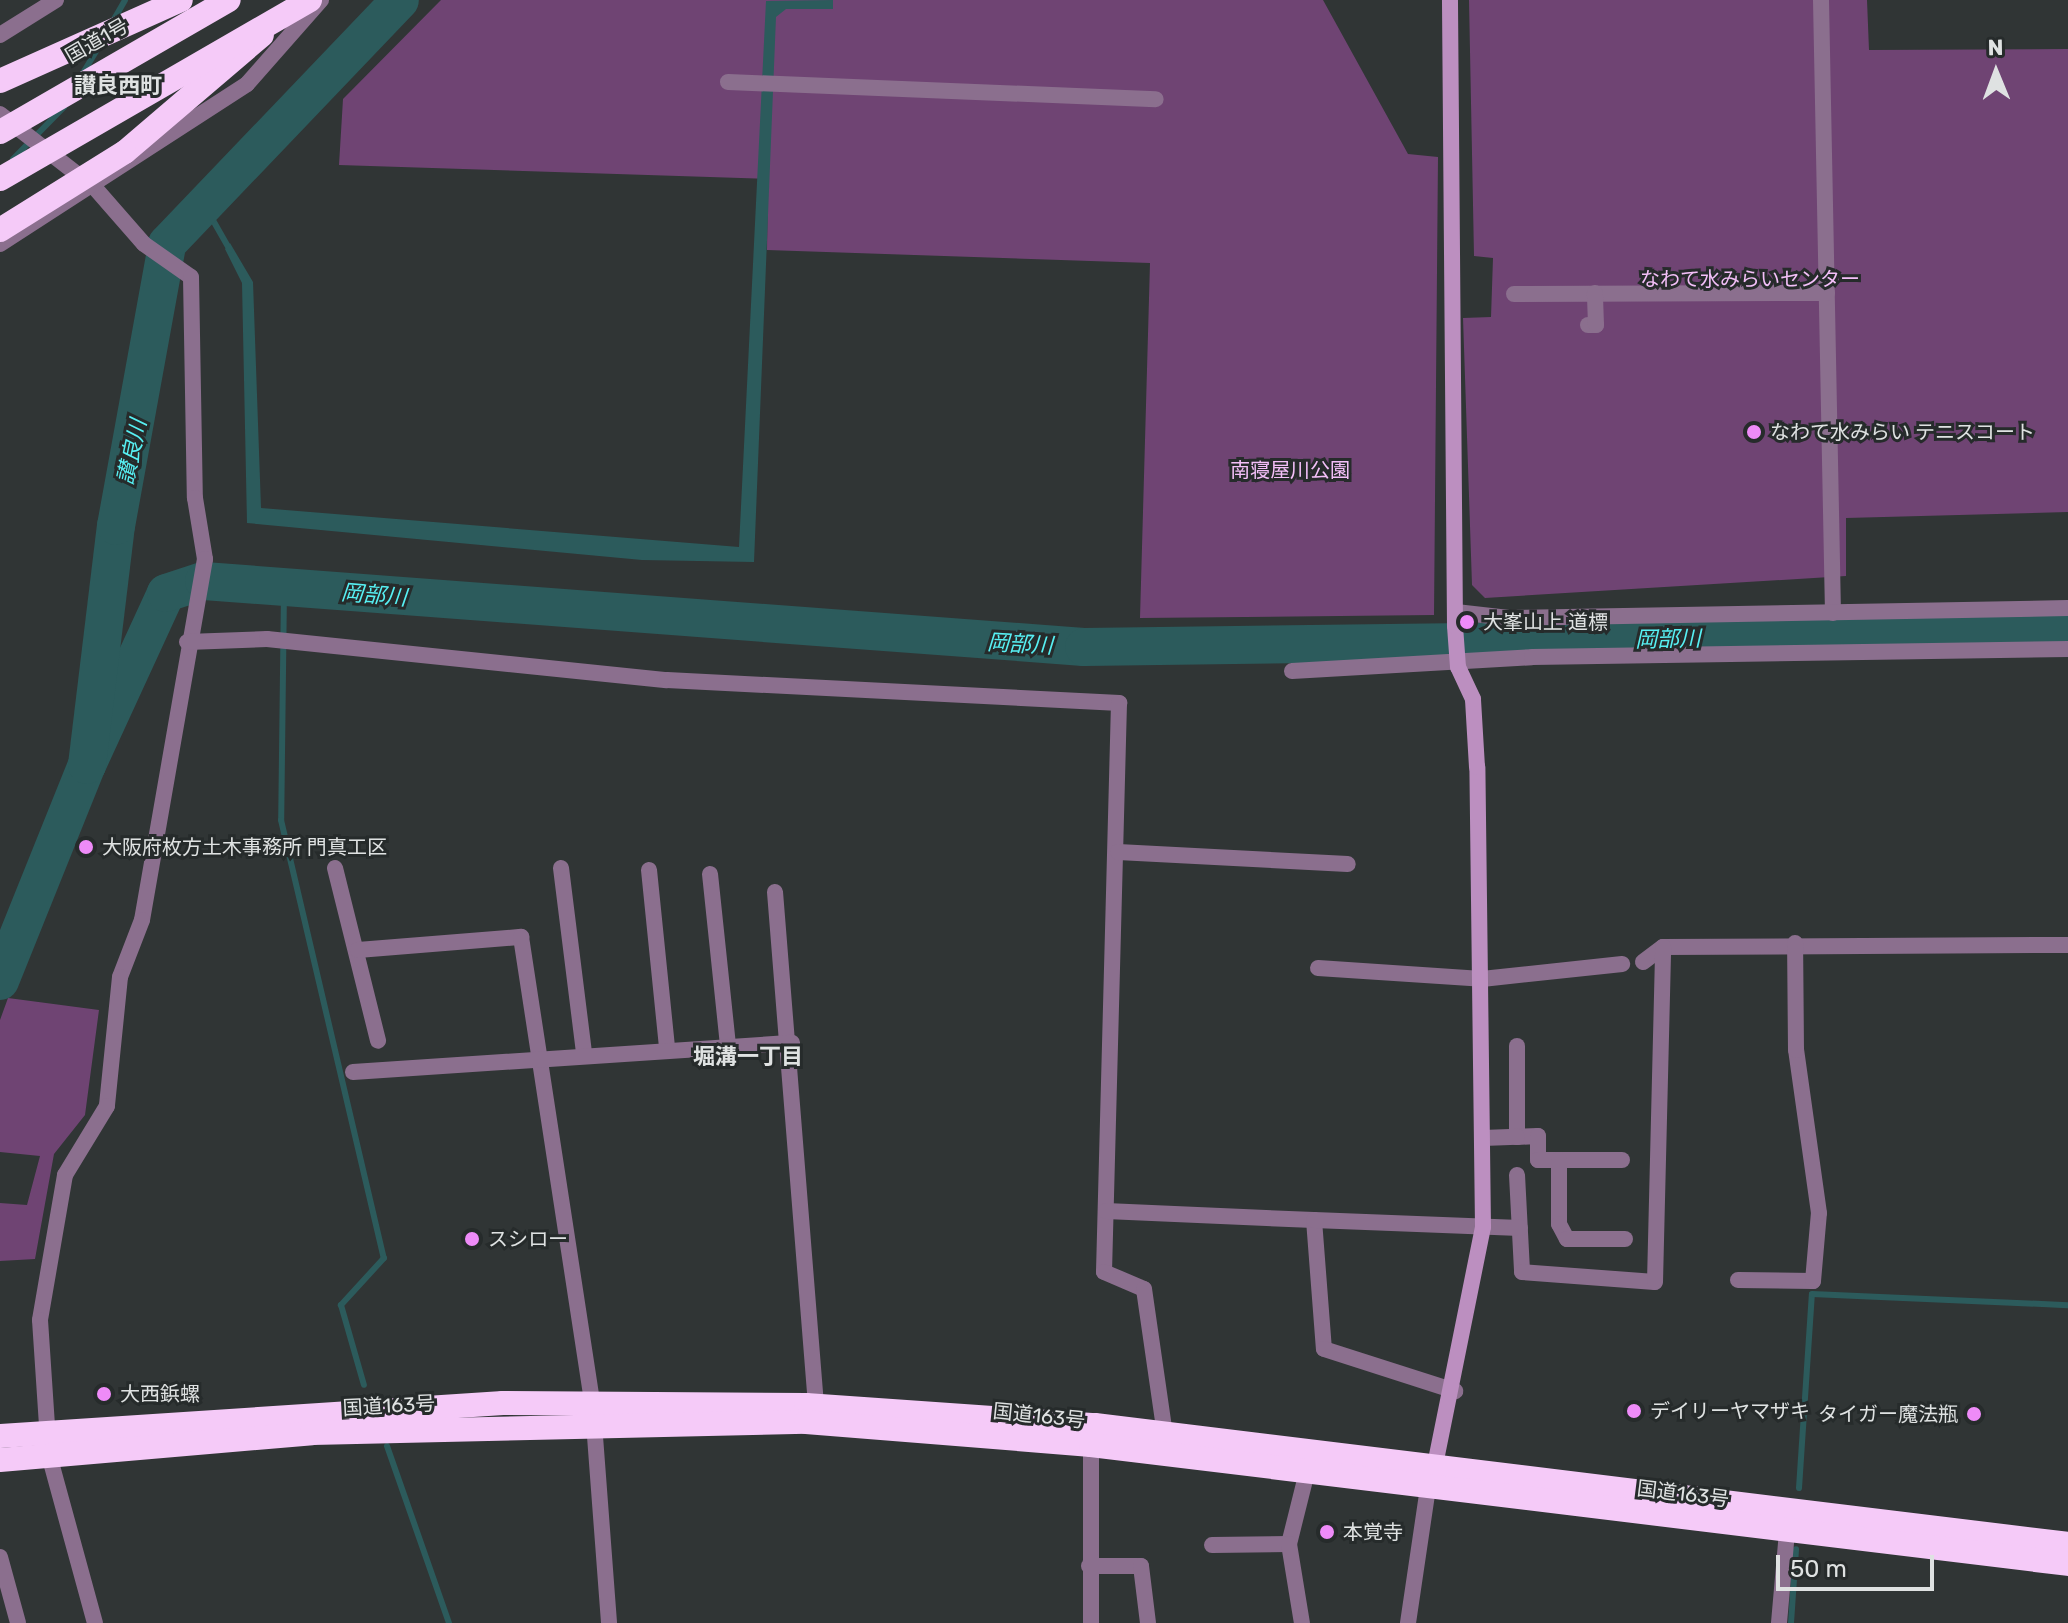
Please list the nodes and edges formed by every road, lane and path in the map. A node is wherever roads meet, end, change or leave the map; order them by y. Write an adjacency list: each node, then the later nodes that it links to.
1 (56, 0): 10 (street)
2 (181, 0): 11 (highway)
3 (217, 0): 15 (highway, 国道1号)
4 (229, 0): 16 (highway, bridge)
5 (310, 0): 17 (highway, bridge)
6 (319, 0): 9 (highway); 19 (street)
7 (1450, 0): 28 (street)
8 (1821, 0): 23 (street)
9 (273, 26): 18 (highway, bridge); 20 (highway, bridge)
10 (0, 35)
11 (5, 79)
12 (728, 82): 13 (street)
13 (1156, 99)
14 (0, 114): 19 (street)
15 (0, 124)
16 (0, 132)
17 (0, 179)
18 (0, 186)
19 (95, 188): 21 (street); 29 (street)
20 (0, 230)
21 (0, 244)
22 (1595, 293): 23 (street); 24 (street); 25 (street)
23 (1827, 293): 27 (street)
24 (1514, 294)
25 (1588, 325)
26 (2068, 608): 27 (street)
27 (1833, 613): 28 (street)
28 (1455, 619): 31 (street)
29 (187, 642): 33 (street); 72 (street)
30 (2068, 649): 31 (street)
31 (1457, 662): 32 (street); 47 (street)
32 (1292, 671)
33 (1118, 852): 34 (street); 61 (street)
34 (1348, 864)
35 (335, 868): 43 (street)
36 (561, 868): 53 (street)
37 (649, 870): 52 (street)
38 (710, 874): 50 (street)
39 (775, 892): 49 (street)
40 (1795, 943): 41 (street); 42 (street); 66 (street)
41 (2068, 945)
42 (1663, 947): 44 (street); 64 (street)
43 (358, 950): 48 (street); 54 (street)
44 (1643, 962)
45 (1622, 964): 47 (street)
46 (1318, 968): 47 (street)
47 (1482, 979): 57 (street)
48 (378, 1041)
49 (792, 1043): 50 (street); 68 (street)
50 (728, 1046): 52 (street)
51 (1517, 1046): 56 (street)
52 (667, 1048): 53 (street)
53 (584, 1052): 54 (street)
54 (537, 1055): 55 (street); 69 (street)
55 (353, 1072)
56 (1517, 1137): 57 (street); 58 (street)
57 (1483, 1138): 63 (street)
58 (1559, 1160): 59 (street); 65 (street)
59 (1622, 1160)
60 (1517, 1175): 64 (street)
61 (1106, 1211): 62 (street); 70 (street)
62 (1314, 1220): 63 (street); 67 (street)
63 (1483, 1227): 64 (street); 67 (street)
64 (1520, 1228)
65 (1625, 1239)
66 (1738, 1280)
67 (1455, 1391): 76 (street)
68 (816, 1405): 69 (highway, 国道163号); 70 (highway, 国道163号)
69 (593, 1412): 72 (highway, 国道163号); 73 (highway, 国道163号); 86 (street)
70 (1165, 1434): 76 (highway, 国道163号)
71 (0, 1436): 72 (highway, 国道163号)
72 (48, 1443): 74 (highway, 国道163号); 85 (street)
73 (1091, 1445): 75 (highway, 国道163号); 83 (street)
74 (0, 1460)
75 (1307, 1472): 76 (highway, 国道163号); 78 (street)
76 (1432, 1477): 77 (highway, 国道163号); 79 (highway, 国道163号); 90 (street)
77 (1787, 1531): 82 (highway, 国道163号); 91 (street)
78 (1289, 1544): 80 (street); 89 (street)
79 (2068, 1544)
80 (1212, 1545)
81 (0, 1557): 84 (street)
82 (2068, 1564)
83 (1089, 1566): 87 (street); 88 (street)
84 (18, 1623)
85 (95, 1623)
86 (609, 1623)
87 (1091, 1623)
88 (1148, 1623)
89 (1302, 1623)
90 (1408, 1623)
91 (1779, 1623)

